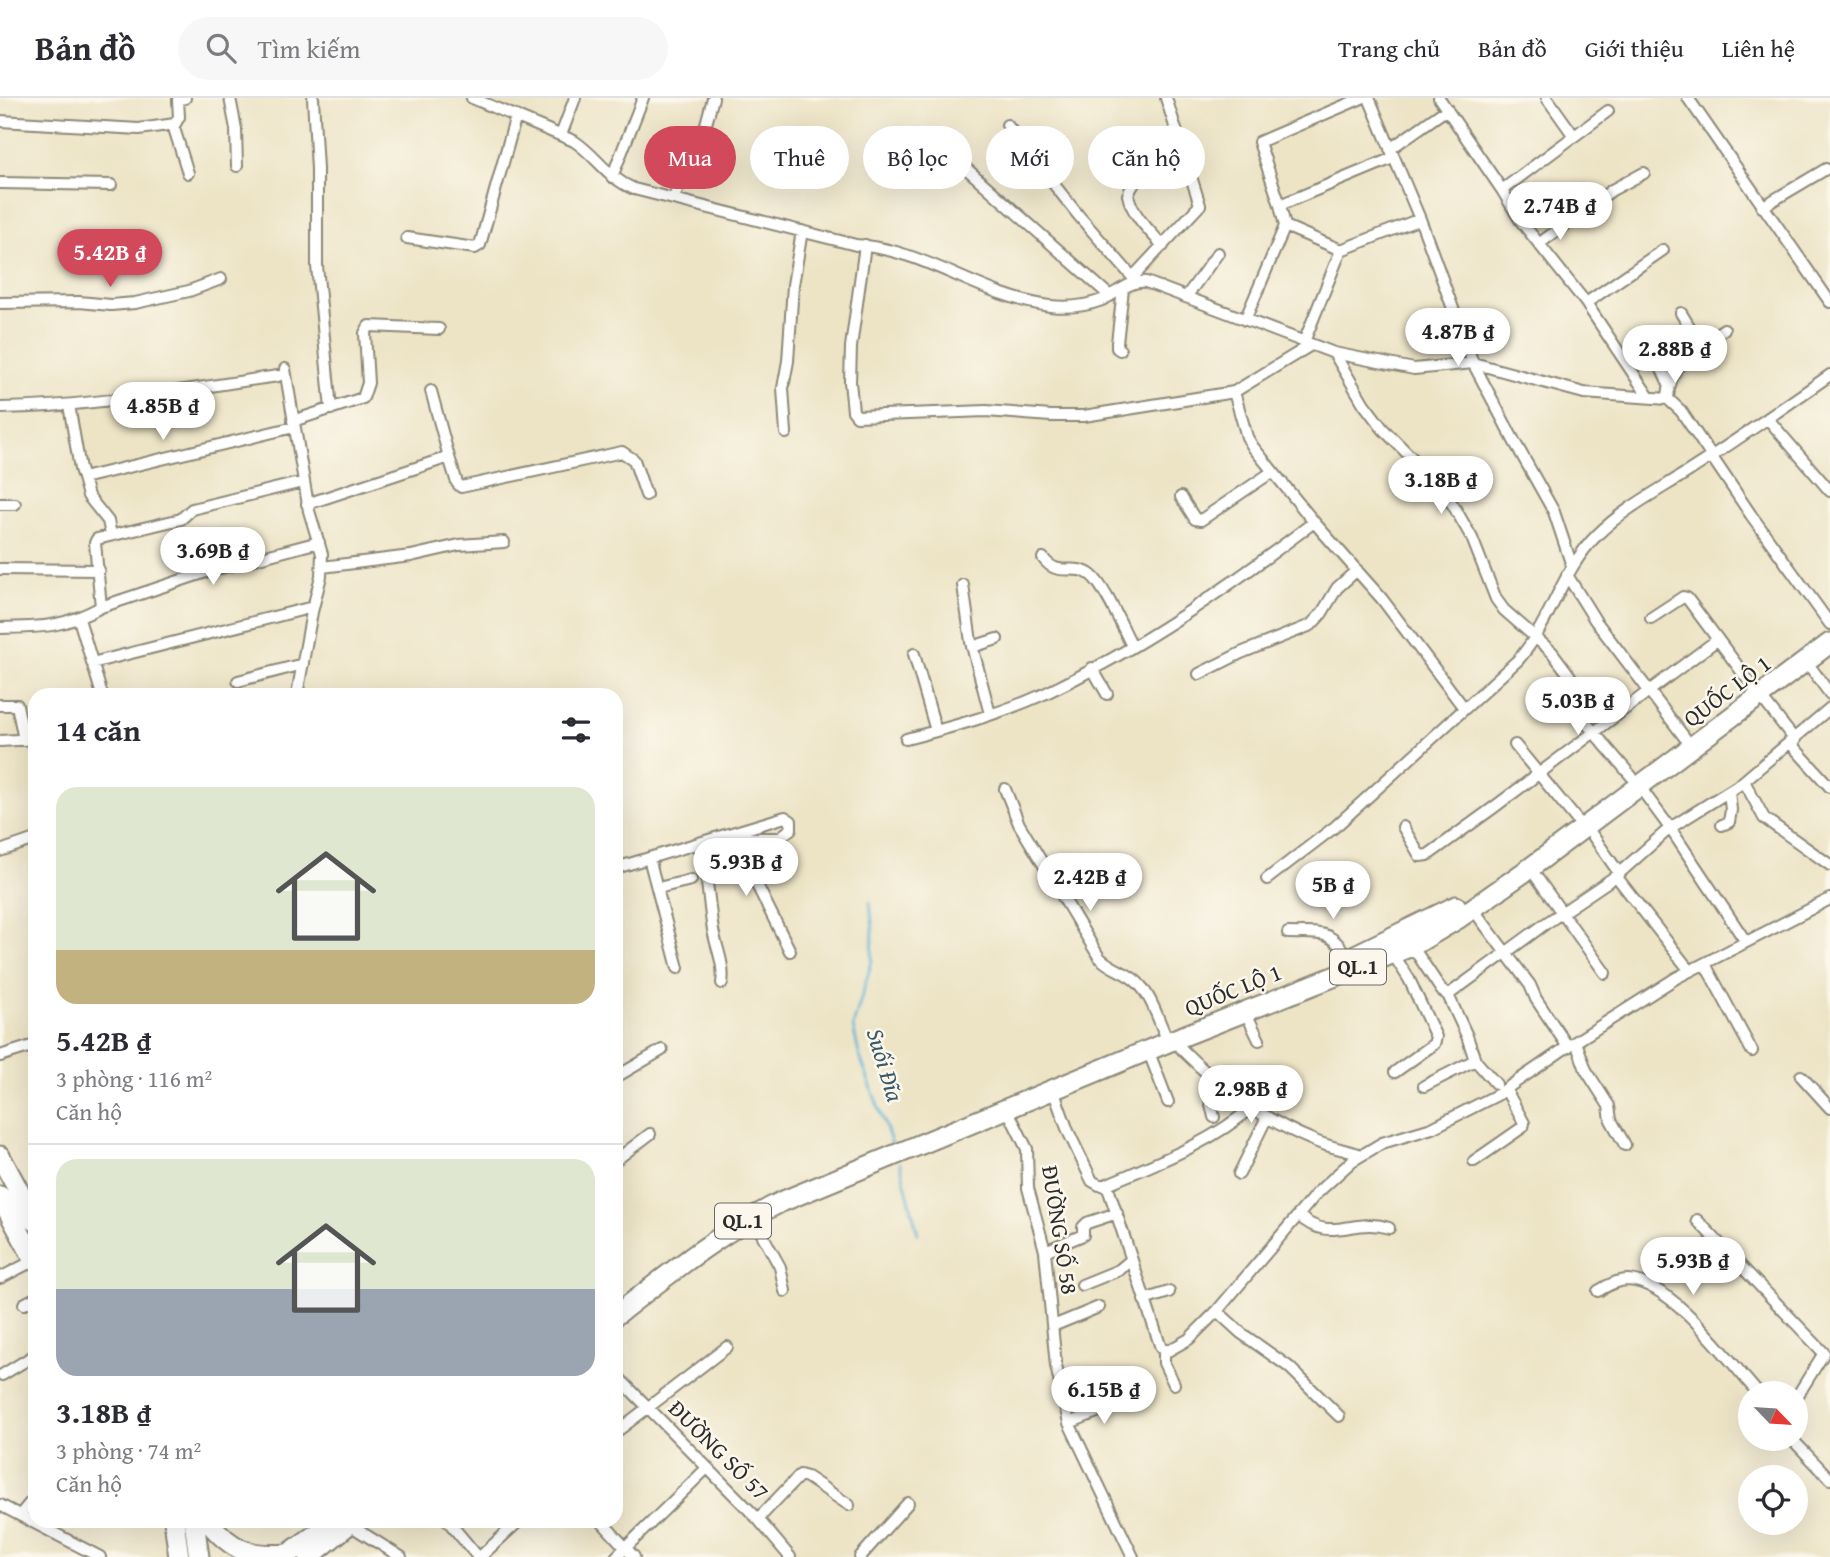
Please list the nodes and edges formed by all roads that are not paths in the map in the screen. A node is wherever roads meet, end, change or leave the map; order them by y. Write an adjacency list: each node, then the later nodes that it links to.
1 (185, 98): 18 (street)
2 (230, 98): 23 (street)
3 (313, 98): 72 (street)
4 (472, 98): 16 (street)
5 (575, 98): 20 (street)
6 (643, 98): 28 (street)
7 (713, 98): 33 (street)
8 (1166, 98): 42 (street)
9 (1362, 98): 34 (street)
10 (1369, 98): 22 (street)
11 (1439, 98): 14 (street)
12 (1547, 98): 21 (street)
13 (1689, 98): 35 (street)
14 (1447, 109): 22 (street); 32 (street)
15 (1608, 111): 21 (street)
16 (516, 116): 20 (street); 39 (street)
17 (0, 121): 18 (street)
18 (173, 125): 25 (street)
19 (1007, 125): 47 (street)
20 (561, 135): 28 (street)
21 (1574, 136): 32 (street)
22 (1391, 153): 34 (street); 36 (street)
23 (237, 166)
24 (1826, 169): 35 (street)
25 (188, 173)
26 (1644, 173): 40 (street)
27 (972, 174): 49 (street)
28 (612, 177): 33 (street)
29 (0, 183): 30 (street)
30 (111, 184)
31 (1132, 189): 42 (street)
32 (1502, 190): 40 (street)
33 (673, 199): 38 (street)
34 (1280, 205): 37 (street)
35 (1762, 207): 51 (street)
36 (1420, 219): 43 (street); 63 (street)
37 (1285, 226): 43 (street); 55 (street)
38 (802, 231): 41 (street); 75 (street)
39 (407, 238)
40 (1540, 243): 53 (street)
41 (865, 245): 49 (street); 67 (street)
42 (1163, 246): 47 (street)
43 (1341, 250): 58 (street)
44 (1663, 250): 53 (street)
45 (1218, 253): 50 (street)
46 (221, 279): 52 (street)
47 (1135, 279): 48 (street); 50 (street)
48 (1122, 289): 49 (street); 60 (street)
49 (1110, 296)
50 (1186, 297): 55 (street)
51 (1830, 302)
52 (0, 303)
53 (1586, 303): 68 (street)
54 (1681, 313): 59 (street)
55 (1245, 320): 58 (street)
56 (439, 329): 72 (street)
57 (1724, 329): 59 (street)
58 (1308, 344): 61 (street); 67 (street)
59 (1701, 346): 65 (street)
60 (1120, 350)
61 (1334, 353): 63 (street); 105 (street)
62 (1657, 359): 65 (street)
63 (1473, 363): 68 (street); 96 (street)
64 (1828, 381): 73 (street)
65 (1669, 384): 69 (street)
66 (431, 391): 77 (street)
67 (1234, 393): 78 (street)
68 (1649, 397): 69 (street)
69 (1668, 399): 76 (street)
70 (69, 405): 71 (street); 74 (street); 79 (street)
71 (0, 408)
72 (331, 410): 74 (street)
73 (1768, 419): 76 (street); 81 (street)
74 (293, 424): 79 (street); 80 (street)
75 (786, 433)
76 (1712, 456): 96 (street); 102 (street)
77 (449, 457): 82 (street); 86 (street)
78 (1272, 472): 83 (street); 87 (street)
79 (83, 478): 88 (street)
80 (303, 482): 86 (street); 88 (street)
81 (1830, 492)
82 (646, 495)
83 (1181, 497)
84 (0, 504): 85 (street)
85 (15, 504)
86 (307, 504): 89 (street)
87 (1314, 522): 95 (street); 109 (street)
88 (111, 535): 94 (street)
89 (319, 542): 92 (street); 98 (street)
90 (505, 542): 92 (street)
91 (1043, 558): 109 (street)
92 (322, 566): 99 (street)
93 (0, 569): 94 (street)
94 (99, 570): 98 (street)
95 (1357, 570): 116 (street); 125 (street)
96 (1570, 570): 105 (street); 120 (street)
97 (963, 585): 110 (street)
98 (101, 607): 101 (street)
99 (313, 607): 113 (street); 114 (street)
100 (1651, 618): 107 (street)
101 (79, 619): 103 (street); 113 (street)
102 (1830, 624)
103 (0, 628)
104 (1830, 633): 121 (highway, QUỐC LỘ 1 / QL.1)
105 (1536, 636): 125 (street); 129 (street)
106 (997, 639): 110 (street)
107 (1717, 640): 120 (street); 121 (street)
108 (1830, 643): 112 (highway, QUỐC LỘ 1 / QL.1)
109 (1132, 646): 115 (street)
110 (972, 647): 127 (street)
111 (914, 654): 128 (street)
112 (1806, 661): 121 (highway, QUỐC LỘ 1 / QL.1); 123 (street)
113 (92, 663): 118 (street)
114 (303, 664): 117 (street); 119 (street)
115 (1092, 668): 122 (street); 127 (street)
116 (1199, 674)
117 (238, 681)
118 (100, 688)
119 (298, 688)
120 (1648, 690): 129 (street); 131 (street)
121 (1757, 692): 131 (highway, QUỐC LỘ 1 / QL.1); 135 (street); 139 (highway, QUỐC LỘ 1 / QL.1)
122 (1107, 694)
123 (1830, 694)
124 (0, 705): 130 (street)
125 (1464, 708): 155 (street)
126 (1830, 708): 135 (street)
127 (990, 714): 128 (street)
128 (936, 731): 133 (street)
129 (1594, 731): 137 (street); 139 (street)
130 (28, 734)
131 (1685, 737): 139 (highway, QUỐC LỘ 1 / QL.1)
132 (28, 739): 134 (street)
133 (906, 739)
134 (0, 741)
135 (1793, 741): 138 (street); 140 (street)
136 (1515, 745): 137 (street)
137 (1540, 773): 143 (street); 145 (street)
138 (1744, 781): 142 (street); 151 (street)
139 (1636, 782): 143 (highway, QUỐC LỘ 1 / QL.1); 146 (street)
140 (1830, 787)
141 (1005, 789): 175 (street)
142 (1728, 792): 144 (street); 146 (street)
143 (1581, 823): 153 (highway, QUỐC LỘ 1 / QL.1); 154 (street); 167 (highway, QUỐC LỘ 1 / QL.1)
144 (1723, 825)
145 (1403, 827)
146 (1670, 828): 154 (street); 162 (street)
147 (28, 841): 149 (street)
148 (699, 843): 150 (street); 164 (street); 172 (street)
149 (0, 851)
150 (649, 858): 152 (street); 157 (street)
151 (1830, 865)
152 (623, 866)
153 (1530, 868): 159 (highway, QUỐC LỘ 1 / QL.1); 160 (street)
154 (1618, 874): 160 (street); 170 (street)
155 (1267, 879)
156 (691, 880): 157 (street)
157 (658, 888): 169 (street)
158 (1830, 899): 162 (street)
159 (1473, 909): 163 (highway, QUỐC LỘ 1 / QL.1); 166 (street)
160 (1562, 912): 166 (street); 171 (street)
161 (1288, 933): 167 (street)
162 (1746, 942): 168 (street)
163 (1412, 946): 165 (highway, QUỐC LỘ 1 / QL.1); 173 (street)
164 (790, 951)
165 (1393, 954): 174 (highway, QUỐC LỘ 1 / QL.1); 184 (street)
166 (1506, 954): 173 (street); 177 (street)
167 (1348, 959): 175 (highway, QUỐC LỘ 1 / QL.1)
168 (1705, 964): 170 (street); 181 (street)
169 (678, 968)
170 (1690, 971): 177 (street)
171 (1605, 973)
172 (722, 984)
173 (1448, 995): 183 (street)
174 (1245, 1011): 175 (highway, QUỐC LỘ 1 / QL.1); 176 (street)
175 (1169, 1036): 180 (highway, QUỐC LỘ 1 / QL.1); 189 (street); 198 (highway, QUỐC LỘ 1 / QL.1)
176 (1259, 1040)
177 (1572, 1044): 188 (street); 199 (street)
178 (28, 1047): 182 (street)
179 (663, 1050): 185 (street)
180 (1148, 1050): 190 (highway, QUỐC LỘ 1 / QL.1); 191 (street)
181 (1752, 1051)
182 (0, 1056)
183 (1475, 1060): 187 (street); 188 (street)
184 (1395, 1072)
185 (623, 1073)
186 (1801, 1076): 193 (street)
187 (1424, 1086)
188 (1501, 1087): 202 (street); 204 (street)
189 (1225, 1088): 192 (street); 195 (street)
190 (1053, 1090): 194 (highway, QUỐC LỘ 1 / QL.1); 206 (street)
191 (1168, 1102)
192 (1252, 1107): 196 (street); 206 (street)
193 (1830, 1108)
194 (1007, 1109): 198 (highway, QUỐC LỘ 1 / QL.1); 215 (street, ĐƯỜNG SỐ 58)
195 (1214, 1116)
196 (1267, 1117): 202 (street); 205 (street)
197 (650, 1134): 201 (street)
198 (904, 1144): 200 (highway, QUỐC LỘ 1 / QL.1)
199 (1625, 1145)
200 (885, 1153): 211 (highway, QUỐC LỘ 1 / QL.1); 223 (highway, QUỐC LỘ 1 / QL.1)
201 (623, 1155)
202 (1362, 1155): 210 (street)
203 (0, 1156): 207 (highway)
204 (1474, 1161)
205 (1239, 1174)
206 (1105, 1185): 208 (street)
207 (13, 1203): 209 (highway); 214 (highway)
208 (1117, 1213): 215 (street); 216 (street)
209 (28, 1215)
210 (1298, 1215): 213 (street); 229 (street)
211 (752, 1216): 220 (street); 228 (highway, QUỐC LỘ 1 / QL.1)
212 (1697, 1220): 232 (street)
213 (1389, 1228)
214 (28, 1242)
215 (1045, 1251): 230 (street, ĐƯỜNG SỐ 58)
216 (1131, 1260): 219 (street); 224 (street)
217 (28, 1264): 218 (street)
218 (0, 1278)
219 (1082, 1285)
220 (785, 1291)
221 (1598, 1291): 236 (street)
222 (1169, 1292): 224 (street)
223 (623, 1297)
224 (1144, 1300): 233 (street)
225 (28, 1302): 226 (street)
226 (24, 1304)
227 (1099, 1307): 230 (street)
228 (623, 1310)
229 (1217, 1311): 233 (street); 242 (street)
230 (1053, 1326): 243 (street, ĐƯỜNG SỐ 58)
231 (727, 1347): 241 (street)
232 (1827, 1348): 237 (street)
233 (1164, 1350): 239 (street)
234 (28, 1359): 235 (street)
235 (2, 1375)
236 (1747, 1381)
237 (1807, 1381)
238 (623, 1382): 241 (street, ĐƯỜNG SỐ 57)
239 (1174, 1384)
240 (1127, 1400): 243 (street)
241 (647, 1408): 244 (street); 246 (street, ĐƯỜNG SỐ 57)
242 (1339, 1416)
243 (1069, 1423): 277 (street, ĐƯỜNG SỐ 58)
244 (623, 1427)
245 (1803, 1451): 247 (street)
246 (706, 1469): 254 (street, ĐƯỜNG SỐ 57); 265 (street)
247 (1830, 1479)
248 (908, 1503): 276 (street)
249 (0, 1505): 252 (street)
250 (28, 1505): 252 (street)
251 (849, 1505): 254 (street)
252 (20, 1515): 253 (street)
253 (28, 1519)
254 (758, 1519): 275 (street, ĐƯỜNG SỐ 57)
255 (45, 1528): 267 (street)
256 (175, 1528): 268 (highway)
257 (195, 1528): 269 (highway)
258 (215, 1528): 266 (highway)
259 (335, 1528): 266 (highway)
260 (339, 1528): 270 (highway)
261 (355, 1528): 271 (street)
262 (454, 1528): 272 (street)
263 (511, 1528): 272 (street)
264 (607, 1528): 265 (street)
265 (626, 1548): 273 (street); 274 (street)
266 (286, 1556)
267 (100, 1557)
268 (179, 1557)
269 (199, 1557)
270 (309, 1557)
271 (401, 1557)
272 (479, 1557)
273 (617, 1557)
274 (634, 1557)
275 (790, 1557)
276 (860, 1557)
277 (1133, 1557)

